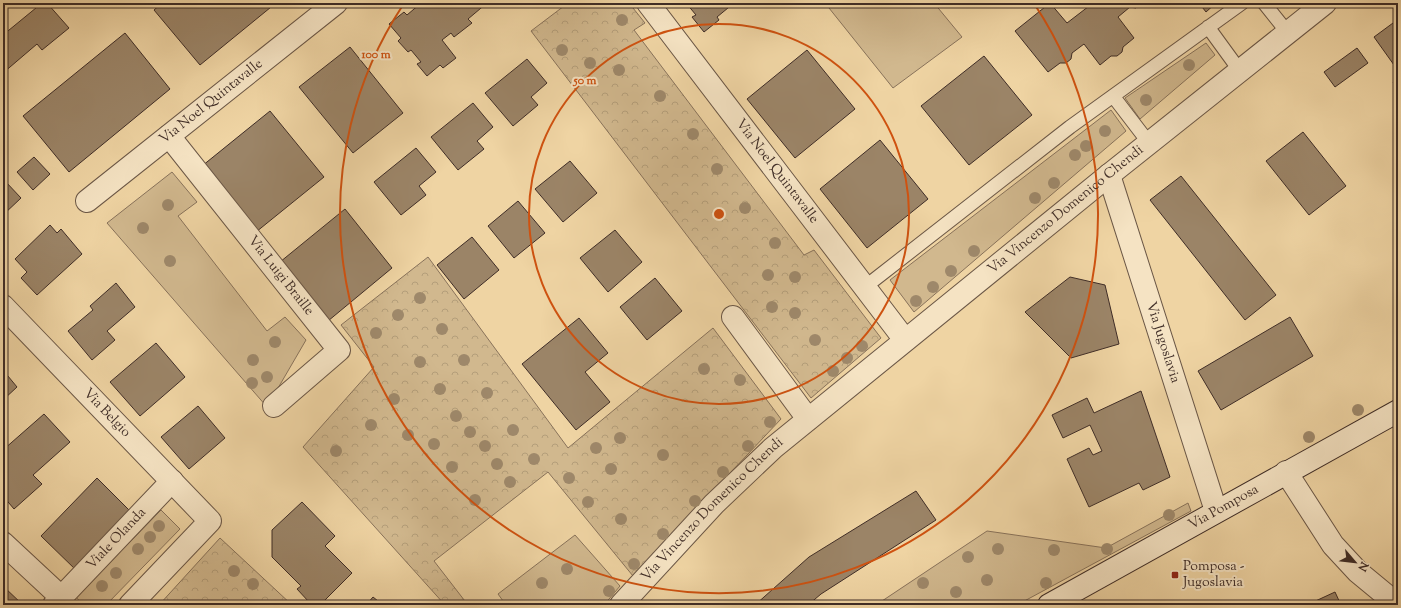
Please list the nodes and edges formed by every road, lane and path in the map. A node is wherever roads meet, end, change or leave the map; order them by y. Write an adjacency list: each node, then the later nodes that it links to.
1 (336, 3): 10 (street, Via Noel Quintavalle)
2 (648, 3): 14 (street, Via Noel Quintavalle)
3 (1242, 3): 6 (lane)
4 (1264, 3): 7 (lane)
5 (1325, 3): 7 (street, Via Vincenzo Domenico Chendi)
6 (1208, 28): 8 (lane); 9 (lane)
7 (1288, 33): 8 (street, Via Vincenzo Domenico Chendi)
8 (1240, 71): 11 (street, Via Vincenzo Domenico Chendi)
9 (1113, 96): 11 (lane); 14 (lane)
10 (169, 136): 13 (street, Via Noel Quintavalle); 18 (street, Via Luigi Braille)
11 (1149, 143): 12 (street, Via Vincenzo Domenico Chendi)
12 (1109, 175): 17 (street, Via Vincenzo Domenico Chendi); 23 (street, Via Jugoslavia)
13 (87, 201)
14 (865, 287): 17 (street, Via Noel Quintavalle)
15 (3, 306): 22 (street, Via Belgio)
16 (732, 317): 20 (street)
17 (905, 340): 20 (street, Via Vincenzo Domenico Chendi)
18 (274, 406)
19 (1398, 411): 21 (street, Via Pomposa)
20 (808, 419): 27 (street, Via Vincenzo Domenico Chendi)
21 (1286, 472): 23 (street, Via Pomposa); 29 (street)
22 (172, 481): 25 (street, Viale Olanda); 26 (street, Via Belgio)
23 (1216, 511): 28 (street, Via Pomposa)
24 (3, 543): 25 (street, Viale Olanda)
25 (58, 601)
26 (130, 605)
27 (621, 605)
28 (1049, 605)
29 (1398, 605)

